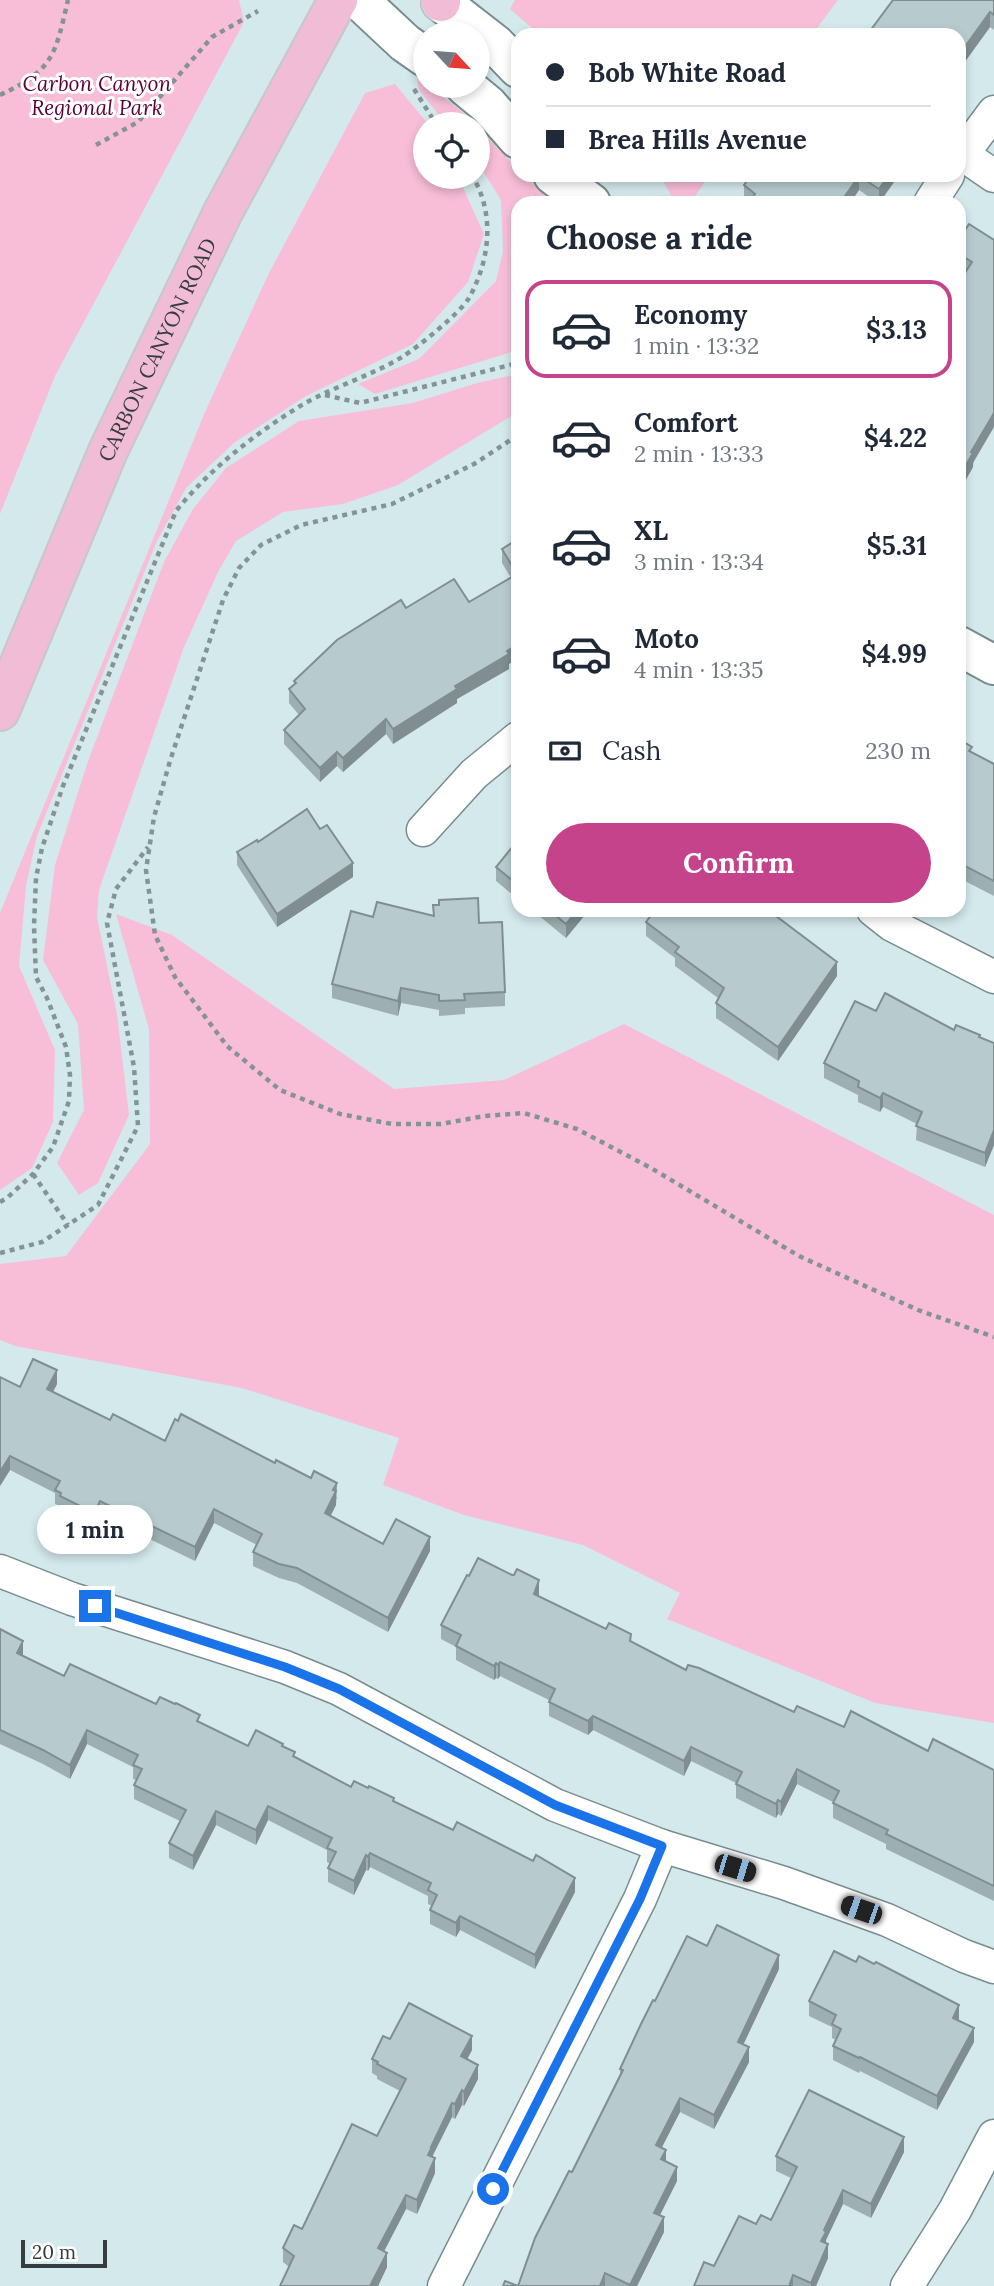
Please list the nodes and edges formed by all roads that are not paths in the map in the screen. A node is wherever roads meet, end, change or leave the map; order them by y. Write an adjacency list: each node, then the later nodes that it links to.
1 (338, 0): 16 (main road, CARBON CANYON ROAD)
2 (359, 0): 4 (street)
3 (441, 1): 5 (street)
4 (413, 60)
5 (511, 61)
6 (480, 98): 8 (street)
7 (994, 112): 9 (street)
8 (511, 131)
9 (966, 150)
10 (966, 166): 11 (street)
11 (994, 176)
12 (562, 182): 13 (street)
13 (582, 196)
14 (966, 650): 15 (street)
15 (994, 665)
16 (0, 711)
17 (511, 744): 18 (street)
18 (423, 830)
19 (882, 917): 20 (street)
20 (994, 976)
21 (0, 1572): 22 (street)
22 (662, 1846): 23 (street); 25 (street)
23 (994, 1967)
24 (994, 2136): 26 (street)
25 (444, 2286)
26 (906, 2286)

